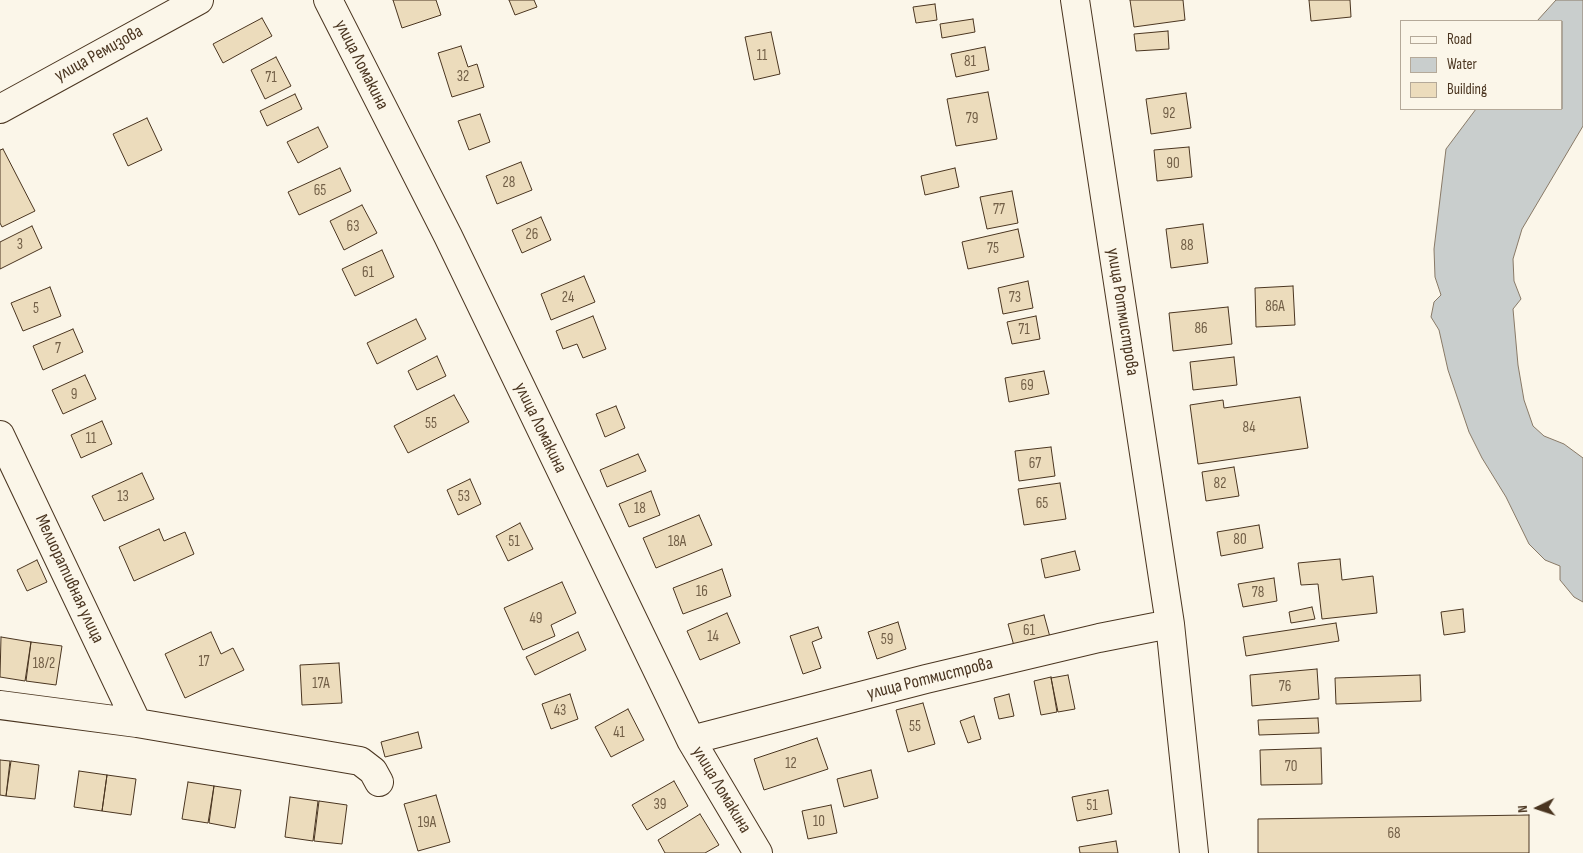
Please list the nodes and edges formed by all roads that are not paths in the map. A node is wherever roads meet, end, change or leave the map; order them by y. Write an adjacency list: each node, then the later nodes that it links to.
1 (199, 0): 4 (street, улица Ремизова)
2 (328, 0): 9 (street, улица Ломакина)
3 (1075, 0): 6 (street, улица Ротмистрова)
4 (0, 109)
5 (0, 435): 8 (street, Мелиоративная улица)
6 (1170, 624): 9 (street, улица Ротмистрова); 12 (street, улица Ротмистрова)
7 (0, 706): 8 (street)
8 (137, 723): 10 (street)
9 (691, 740): 11 (street, улица Ломакина)
10 (379, 782)
11 (758, 853)
12 (1194, 853)

